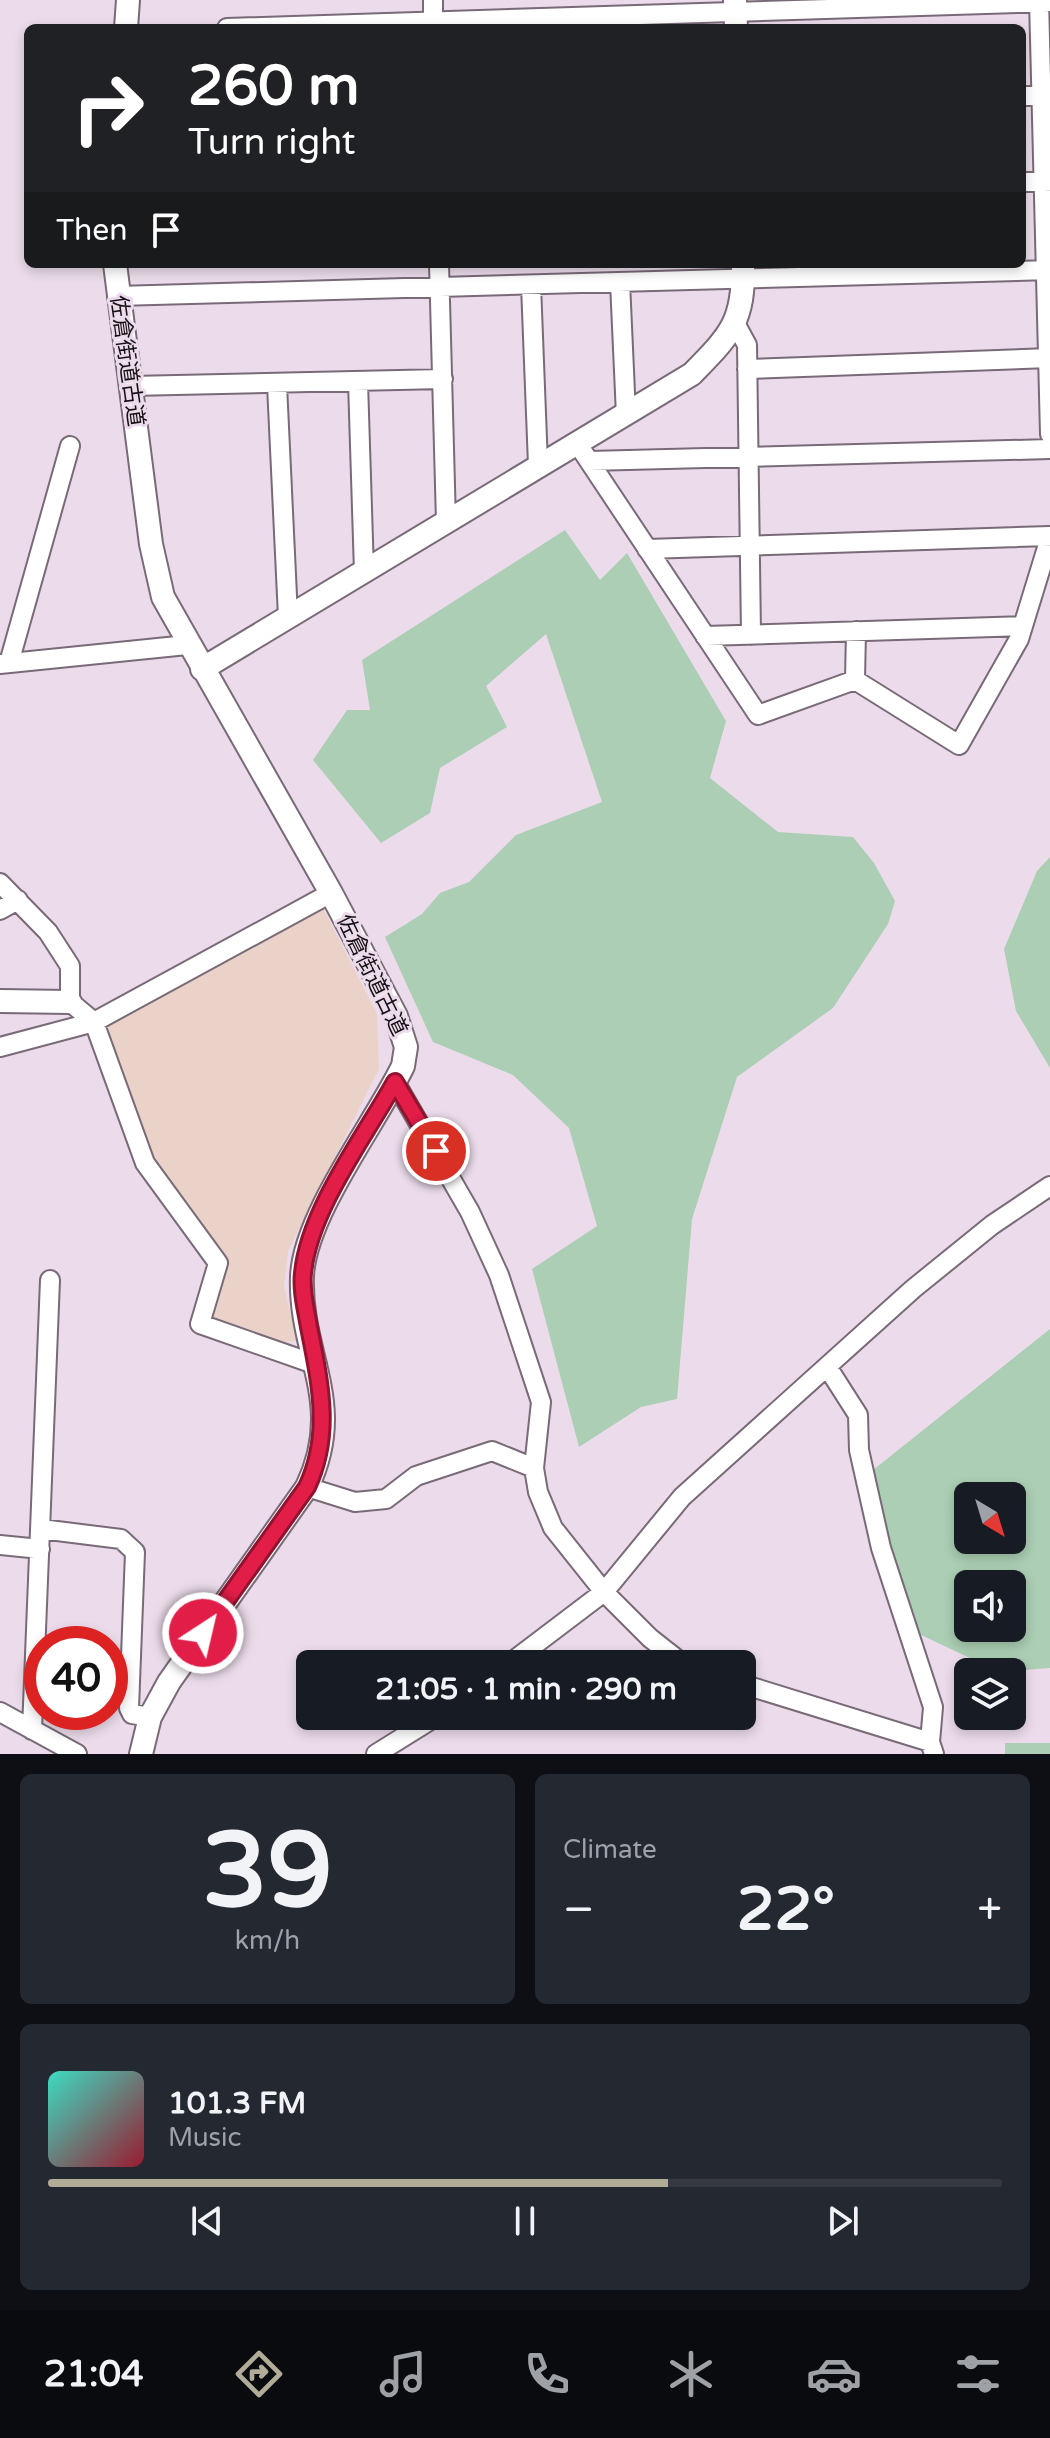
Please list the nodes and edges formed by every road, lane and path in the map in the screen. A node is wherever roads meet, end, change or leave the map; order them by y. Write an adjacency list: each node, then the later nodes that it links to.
1 (128, 0): 5 (street)
2 (433, 0): 6 (street)
3 (1043, 2): 4 (street); 8 (street)
4 (736, 13): 7 (street)
5 (126, 24)
6 (433, 24)
7 (458, 24)
8 (1046, 96): 10 (street)
9 (1026, 182): 10 (street)
10 (1048, 182): 13 (street)
11 (115, 268): 18 (street, 佐倉街道古道)
12 (439, 268): 17 (street)
13 (1049, 270): 14 (street); 20 (street)
14 (743, 271): 15 (street); 19 (street)
15 (620, 282): 16 (street); 26 (street)
16 (531, 285): 17 (street); 32 (street)
17 (440, 287): 18 (street); 22 (street)
18 (117, 296): 25 (street, 佐倉街道古道)
19 (735, 323): 21 (street); 26 (street)
20 (1049, 358): 21 (street); 27 (street)
21 (747, 369): 31 (street)
22 (443, 379): 23 (street); 33 (street)
23 (358, 382): 24 (street); 37 (street)
24 (277, 385): 25 (street); 38 (street)
25 (131, 386): 43 (street, 佐倉街道古道)
26 (626, 415): 30 (street)
27 (1050, 434)
28 (70, 446): 44 (street)
29 (1050, 449): 31 (street)
30 (583, 452): 31 (street); 32 (street); 36 (street)
31 (748, 457): 35 (street)
32 (538, 465): 33 (street)
33 (446, 522): 37 (street)
34 (1050, 537): 35 (street); 39 (street)
35 (750, 545): 36 (street); 41 (street)
36 (647, 549): 42 (street)
37 (364, 572): 38 (street)
38 (288, 617): 45 (street)
39 (1023, 626): 40 (street); 46 (street)
40 (856, 631): 41 (street); 46 (street)
41 (751, 635): 42 (street)
42 (705, 636): 46 (street)
43 (187, 645): 44 (street); 45 (street, 佐倉街道古道)
44 (5, 663)
45 (202, 669): 48 (street, 佐倉街道古道)
46 (855, 680)
47 (0, 883): 49 (street)
48 (331, 893): 53 (street); 55 (street, 佐倉街道古道)
49 (18, 900): 50 (street); 52 (street)
50 (0, 910)
51 (0, 1001): 52 (street)
52 (70, 1002): 53 (street)
53 (94, 1022): 54 (street); 58 (street)
54 (0, 1047)
55 (395, 1082): 58 (street, 佐倉街道古道); 60 (street)
56 (1050, 1186): 59 (street)
57 (50, 1280): 62 (street)
58 (317, 1365): 61 (street, 佐倉街道古道)
59 (828, 1368): 65 (street); 75 (street)
60 (534, 1468): 61 (street); 65 (street)
61 (307, 1487): 71 (street, 佐倉街道古道)
62 (41, 1529): 64 (street); 71 (street)
63 (0, 1545): 64 (street)
64 (40, 1549): 66 (street)
65 (604, 1592): 67 (street); 68 (street)
66 (37, 1626)
67 (527, 1650)
68 (665, 1650)
69 (756, 1689): 75 (street)
70 (0, 1712): 72 (street)
71 (150, 1717): 77 (street, 佐倉街道古道)
72 (24, 1726)
73 (32, 1730): 76 (street)
74 (415, 1730): 78 (street)
75 (932, 1748)
76 (77, 1754)
77 (141, 1754)
78 (376, 1754)

